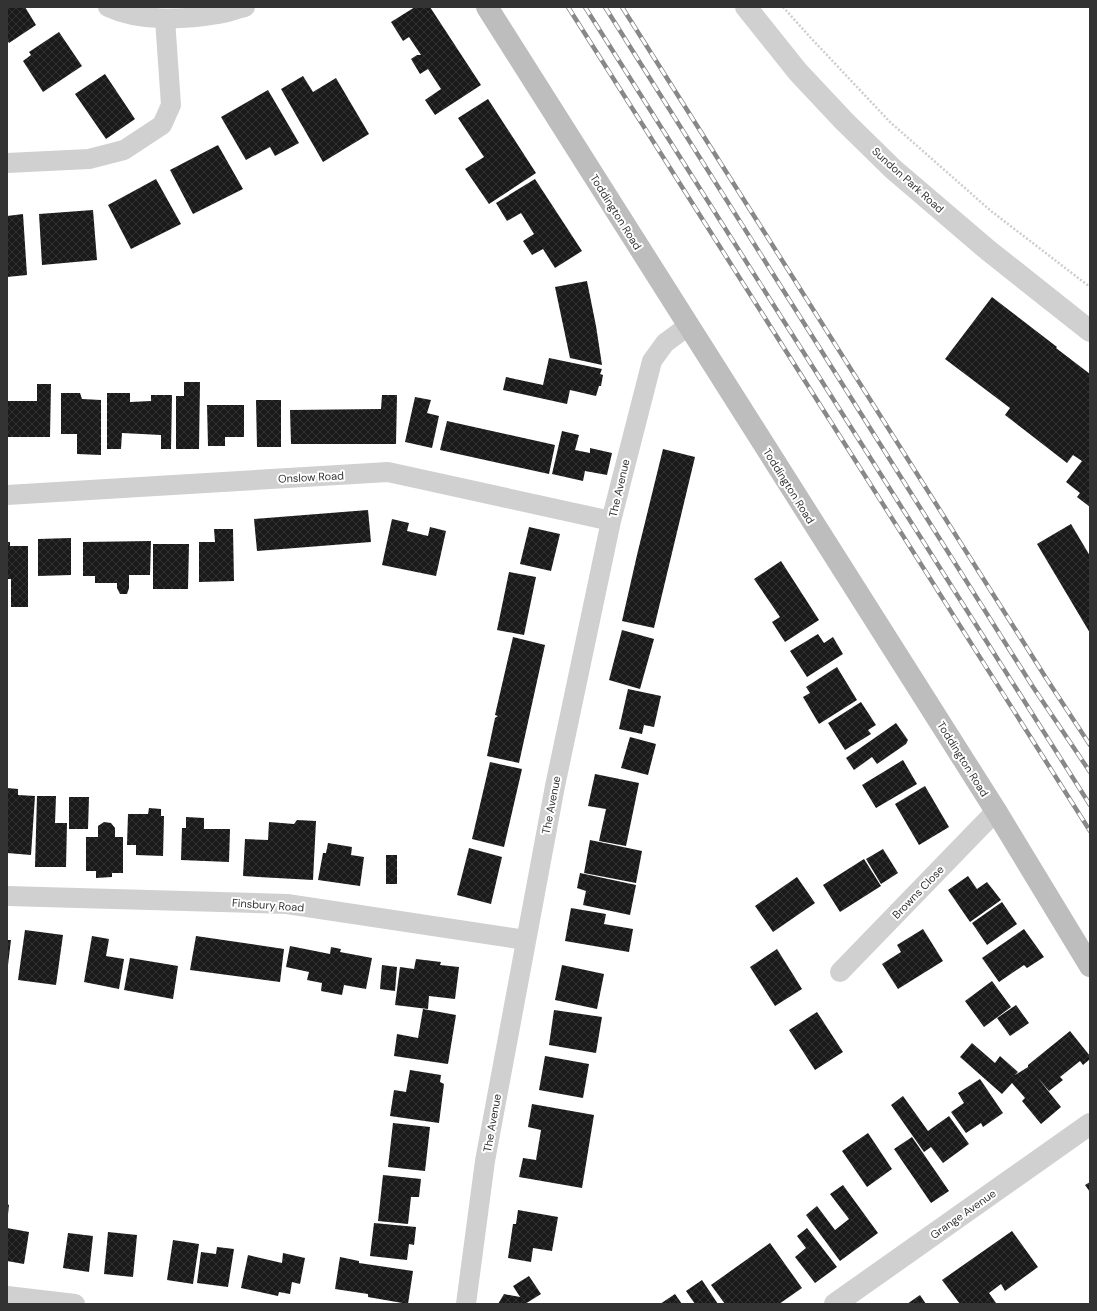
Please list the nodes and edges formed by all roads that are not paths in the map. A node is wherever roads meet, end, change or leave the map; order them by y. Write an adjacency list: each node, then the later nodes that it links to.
1 (108, 7): 5 (street)
2 (245, 7): 5 (street)
3 (487, 7): 7 (main road, Toddington Road)
4 (746, 7): 8 (street, Sundon Park Road)
5 (165, 19): 6 (street)
6 (7, 163)
7 (688, 326): 10 (street, The Avenue); 11 (main road, Toddington Road)
8 (1090, 331)
9 (7, 495): 10 (street, Onslow Road)
10 (611, 521): 13 (street, The Avenue)
11 (996, 811): 14 (main road, Toddington Road); 15 (street, Browns Close)
12 (7, 896): 13 (street, Finsbury Road)
13 (526, 940): 19 (street, The Avenue)
14 (1090, 966)
15 (840, 972)
16 (1090, 1124): 20 (street, Grange Avenue)
17 (7, 1296): 18 (street)
18 (74, 1304)
19 (466, 1304)
20 (835, 1304)

